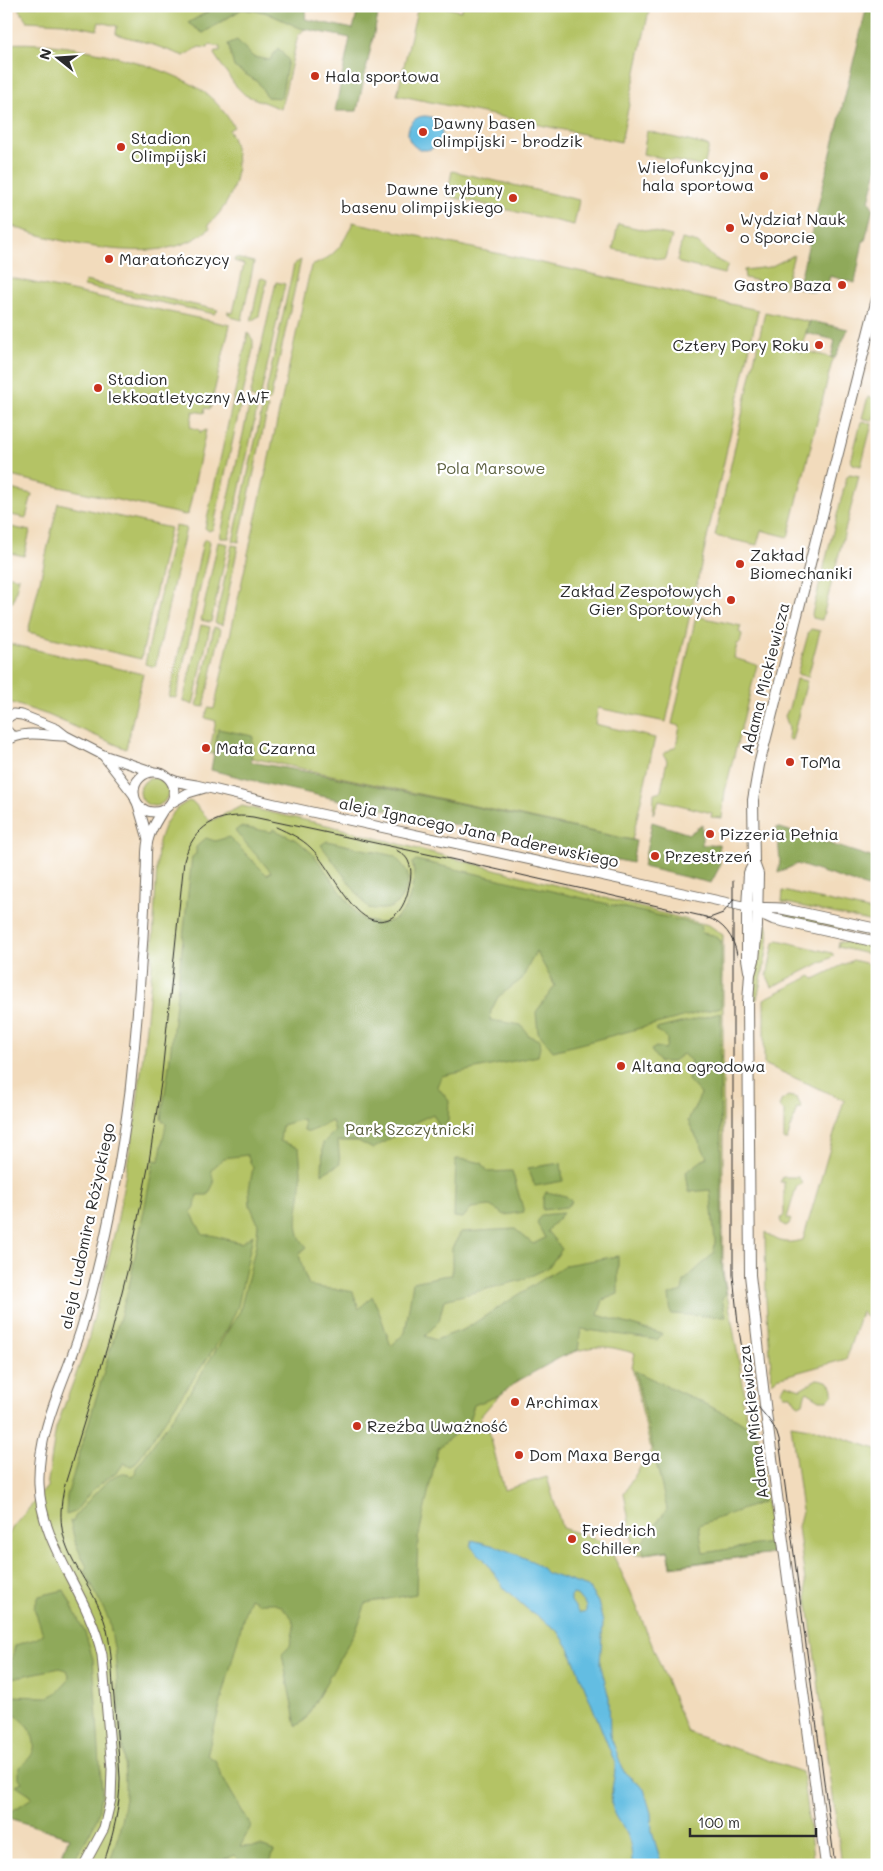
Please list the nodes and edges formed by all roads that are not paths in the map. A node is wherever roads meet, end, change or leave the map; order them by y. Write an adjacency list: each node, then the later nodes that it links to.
1 (877, 299): 17 (main road, Adama Mickiewicza)
2 (26, 717): 3 (street); 5 (street); 6 (street)
3 (6, 720)
4 (6, 730): 5 (street)
5 (19, 735): 6 (street); 7 (street)
6 (66, 736): 8 (street)
7 (6, 741)
8 (103, 755): 9 (street); 12 (street)
9 (152, 771): 10 (street); 12 (street)
10 (170, 778): 11 (street, aleja Ignacego Jana Paderewskiego); 13 (street)
11 (205, 788): 13 (street); 18 (street, aleja Ignacego Jana Paderewskiego)
12 (134, 795): 14 (street)
13 (171, 803): 15 (street)
14 (138, 805): 15 (street); 16 (street, aleja Ludomira Różyckiego)
15 (163, 810): 16 (street, aleja Ludomira Różyckiego)
16 (148, 839): 23 (street, aleja Ludomira Różyckiego)
17 (754, 863): 18 (main road, Adama Mickiewicza); 19 (main road, Adama Mickiewicza)
18 (747, 907): 19 (main road); 22 (main road, Adama Mickiewicza)
19 (758, 909): 20 (main road); 21 (main road); 22 (main road, Adama Mickiewicza)
20 (877, 929)
21 (877, 942)
22 (750, 974): 24 (main road, Adama Mickiewicza)
23 (84, 1865)
24 (826, 1865)

